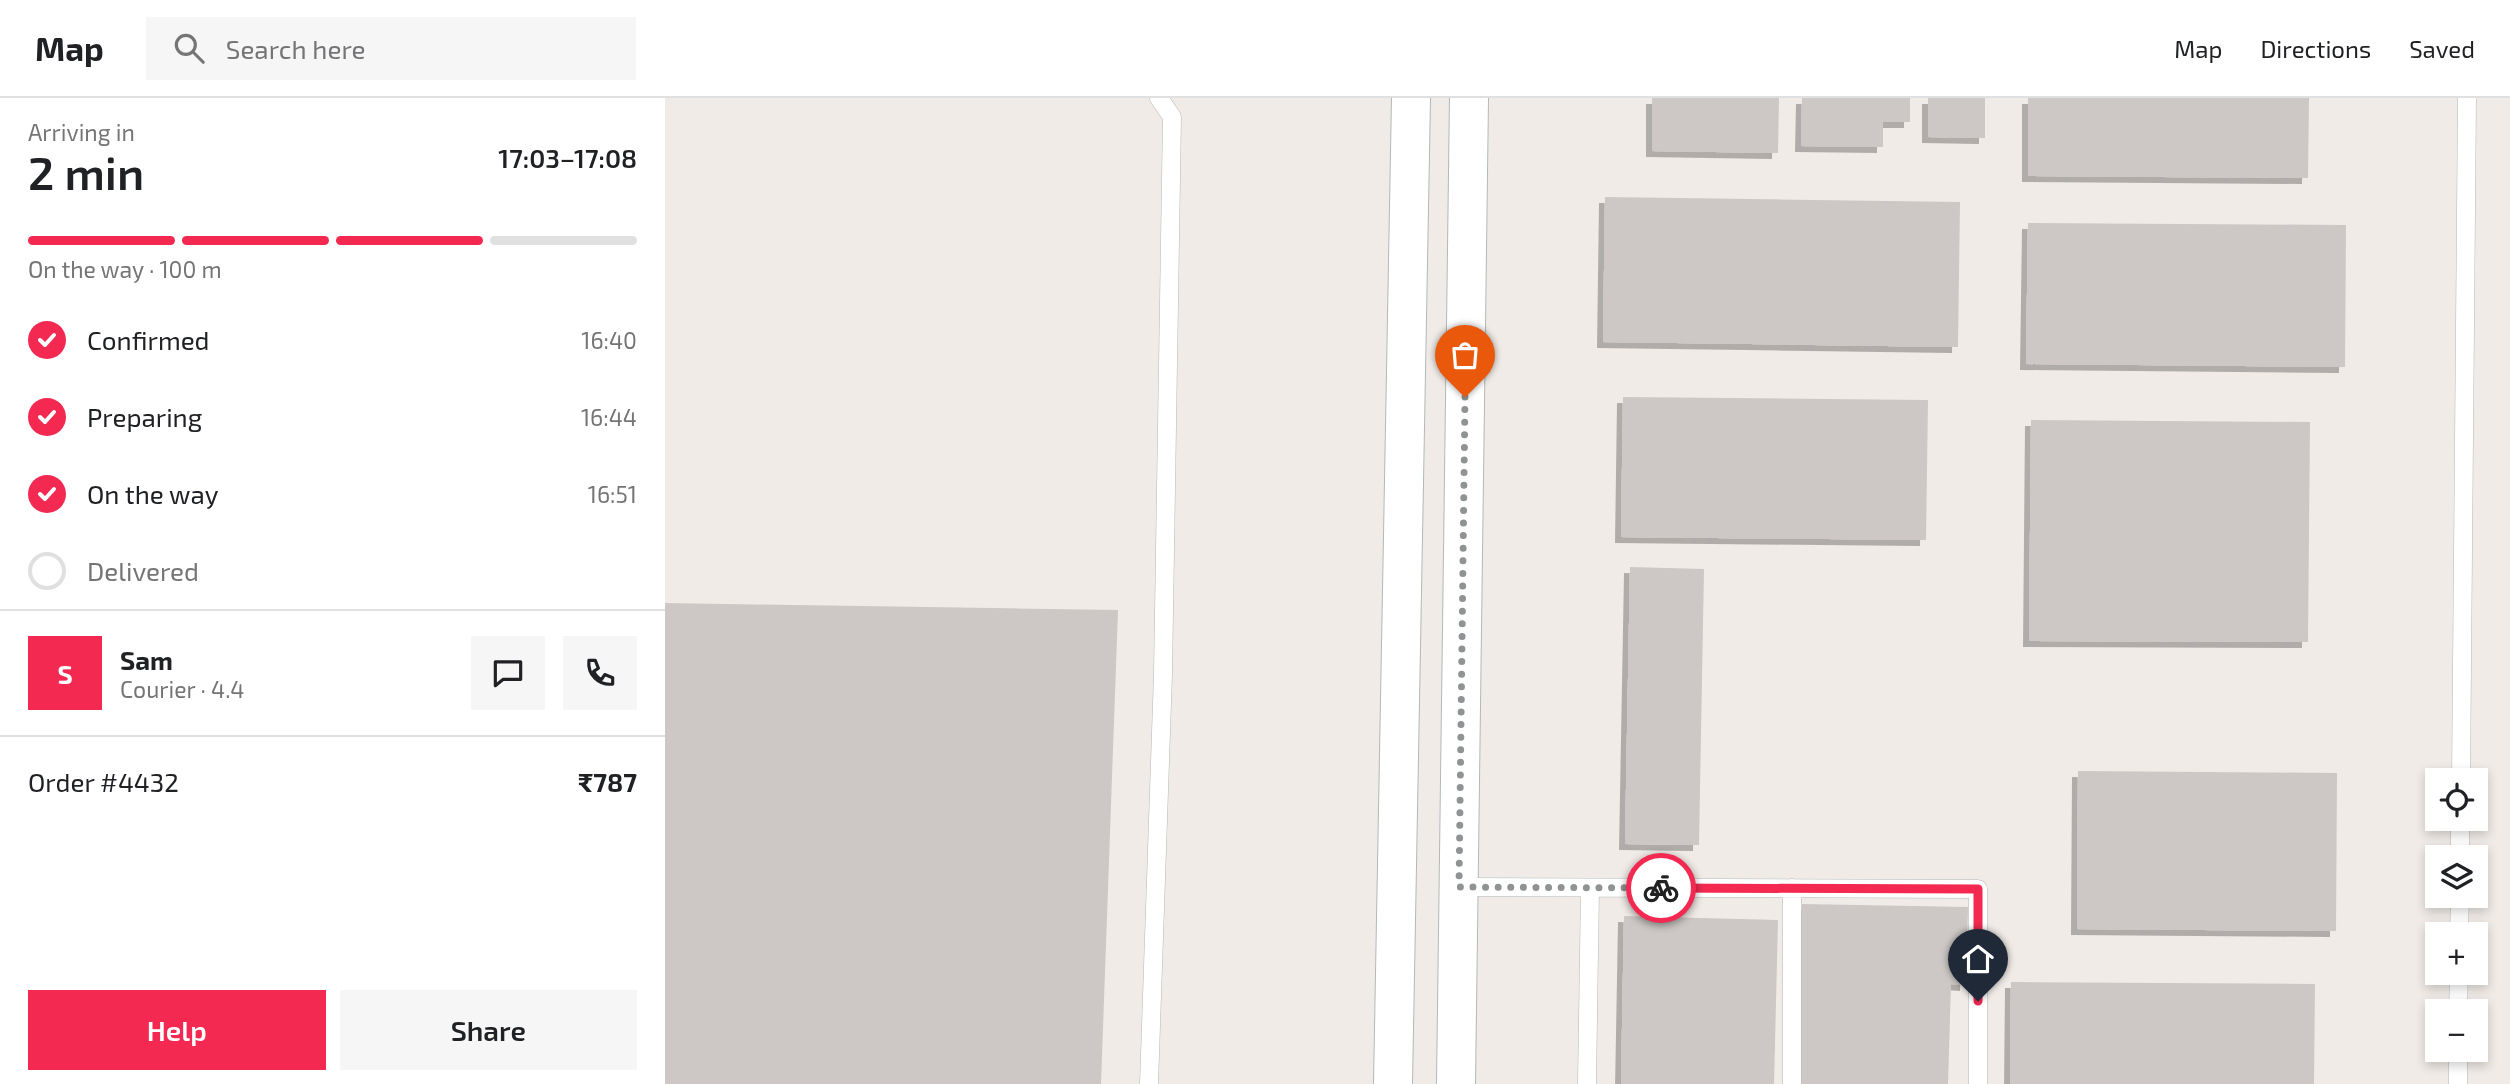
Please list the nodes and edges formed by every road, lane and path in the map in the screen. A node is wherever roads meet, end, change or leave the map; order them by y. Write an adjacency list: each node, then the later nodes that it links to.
1 (1159, 98): 10 (lane)
2 (1411, 98): 11 (street)
3 (1469, 98): 6 (street)
4 (2467, 98): 5 (lane)
5 (2461, 768)
6 (1459, 887): 7 (lane); 12 (street)
7 (1590, 888): 8 (lane); 13 (lane)
8 (1792, 888): 14 (lane); 15 (lane)
9 (2458, 1062): 16 (lane)
10 (1149, 1084)
11 (1393, 1084)
12 (1456, 1084)
13 (1587, 1084)
14 (1792, 1084)
15 (1978, 1084)
16 (2458, 1084)

